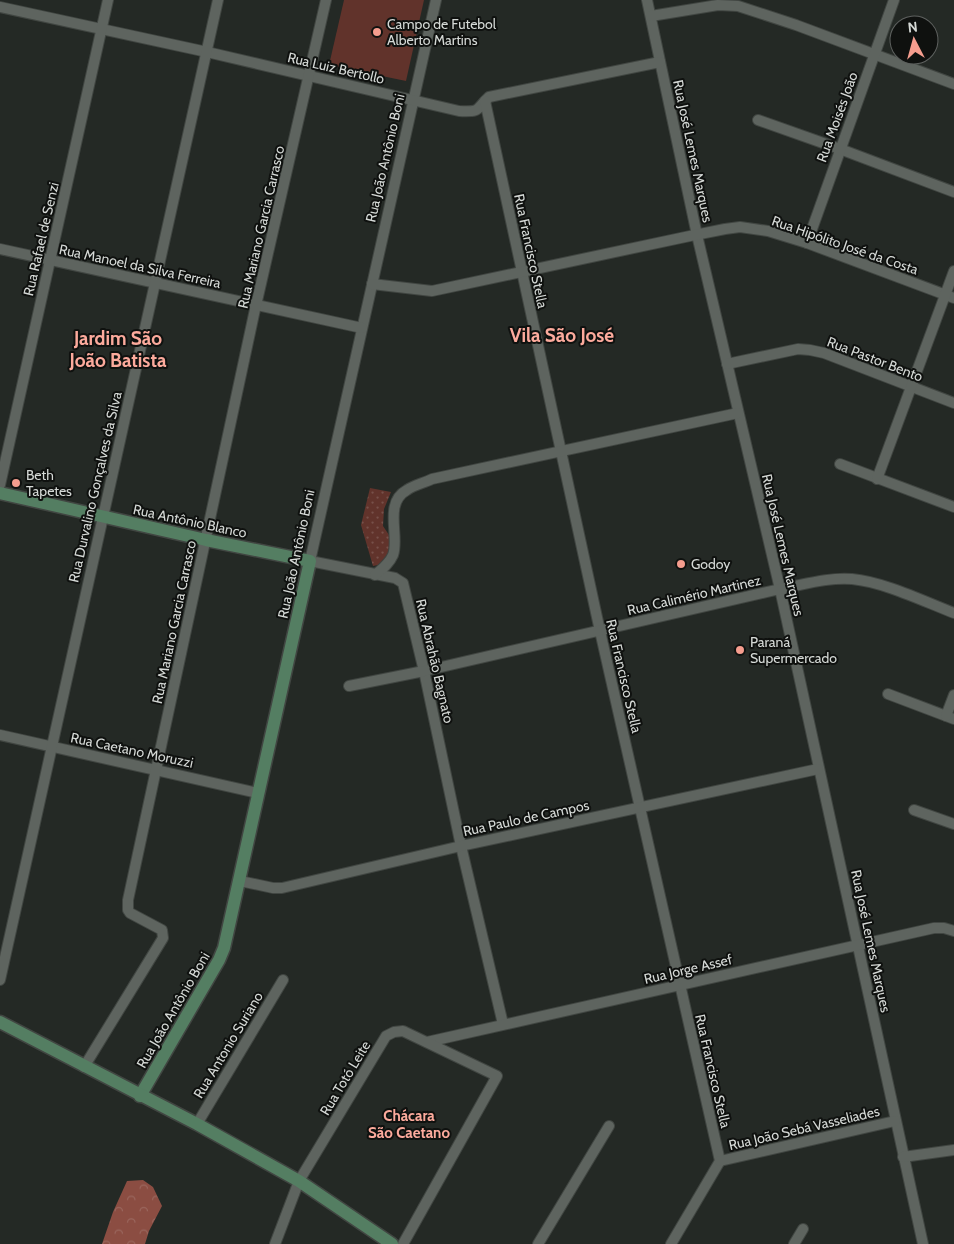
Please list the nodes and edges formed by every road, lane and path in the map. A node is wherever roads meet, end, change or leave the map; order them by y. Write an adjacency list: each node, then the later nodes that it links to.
1 (108, 0): 9 (street, Rua Rafael de Senzi)
2 (218, 0): 10 (street, Rua Durvalino Gonçalves da Silva)
3 (326, 0): 13 (street, Rua Mariano Garcia Carrasco)
4 (436, 0): 15 (street, Rua João Antônio Boni)
5 (647, 0): 8 (street, Rua José Lemes Marques)
6 (894, 0): 11 (street, Rua Moisés João)
7 (0, 7): 9 (street, Rua Luiz Bertollo)
8 (651, 16): 11 (street); 12 (street, Rua José Lemes Marques)
9 (102, 30): 10 (street, Rua Luiz Bertollo); 23 (street, Rua Rafael de Senzi)
10 (207, 52): 13 (street, Rua Luiz Bertollo); 26 (street, Rua Durvalino Gonçalves da Silva)
11 (875, 55): 14 (street); 18 (street, Rua Moisés João)
12 (660, 62): 16 (street, Rua Luiz Bertollo); 20 (street, Rua José Lemes Marques)
13 (310, 76): 15 (street, Rua Luiz Bertollo); 29 (street, Rua Mariano Garcia Carrasco)
14 (954, 84)
15 (413, 100): 16 (street, Rua Luiz Bertollo); 27 (street, Rua João Antônio Boni)
16 (485, 101): 25 (street, Rua Francisco Stella)
17 (758, 120): 18 (street)
18 (840, 149): 19 (street); 21 (street, Rua Moisés João)
19 (954, 192)
20 (697, 235): 21 (street, Rua Hipólito José da Costa); 25 (street, Rua Hipólito José da Costa); 31 (street, Rua José Lemes Marques)
21 (807, 243): 28 (street, Rua Hipólito José da Costa)
22 (0, 249): 23 (street, Rua Manoel da Silva Ferreira)
23 (50, 260): 26 (street, Rua Manoel da Silva Ferreira); 38 (street, Rua Rafael de Senzi)
24 (954, 271): 28 (street)
25 (521, 272): 27 (street, Rua Hipólito José da Costa); 35 (street, Rua Francisco Stella)
26 (155, 283): 29 (street, Rua Manoel da Silva Ferreira); 41 (street, Rua Durvalino Gonçalves da Silva)
27 (372, 284): 30 (street, Rua João Antônio Boni)
28 (950, 297): 32 (street)
29 (256, 305): 30 (street, Rua Manoel da Silva Ferreira); 42 (street, Rua Mariano Garcia Carrasco)
30 (362, 328): 43 (street, Rua João Antônio Boni)
31 (727, 364): 32 (street, Rua Pastor Bento); 34 (street, Rua José Lemes Marques)
32 (911, 386): 33 (street, Rua Pastor Bento); 37 (street)
33 (954, 403)
34 (738, 413): 35 (street); 45 (street, Rua José Lemes Marques)
35 (561, 453): 44 (street); 47 (street, Rua Francisco Stella)
36 (840, 464): 37 (street)
37 (876, 479): 40 (street)
38 (0, 485)
39 (0, 493): 41 (street, Rua Antônio Blanco)
40 (954, 507)
41 (102, 517): 42 (street, Rua Antônio Blanco); 54 (street, Rua Durvalino Gonçalves da Silva)
42 (206, 540): 43 (street, Rua Antônio Blanco); 55 (street, Rua Mariano Garcia Carrasco)
43 (310, 561): 44 (street, Rua Antônio Blanco); 57 (street, Rua João Antônio Boni)
44 (375, 575): 48 (street, Rua Abrahão Bagnato)
45 (780, 590): 46 (street, Rua Calimério Martinez); 47 (street, Rua Calimério Martinez); 56 (street, Rua José Lemes Marques)
46 (954, 613)
47 (600, 631): 48 (street, Rua Calimério Martinez); 58 (street, Rua Francisco Stella)
48 (424, 671): 49 (street, Rua Calimério Martinez); 61 (street, Rua Abrahão Bagnato)
49 (349, 686)
50 (888, 694): 52 (street)
51 (954, 695): 52 (street)
52 (950, 717)
53 (0, 735): 54 (street, Rua Caetano Moruzzi)
54 (51, 747): 55 (street, Rua Caetano Moruzzi); 65 (street, Rua Durvalino Gonçalves da Silva)
55 (156, 769): 57 (street, Rua Caetano Moruzzi); 71 (street, Rua Mariano Garcia Carrasco)
56 (818, 769): 58 (street, Rua Paulo de Campos); 64 (street, Rua José Lemes Marques)
57 (258, 792): 62 (street, Rua João Antônio Boni)
58 (640, 807): 61 (street, Rua Paulo de Campos); 67 (street, Rua Francisco Stella)
59 (914, 810): 60 (street)
60 (954, 824)
61 (461, 846): 62 (street, Rua Paulo de Campos); 69 (street, Rua Abrahão Bagnato)
62 (240, 881): 72 (street, Rua João Antônio Boni)
63 (954, 931): 64 (street, Rua Jorge Assef)
64 (858, 945): 67 (street, Rua Jorge Assef); 73 (street, Rua José Lemes Marques)
65 (0, 980)
66 (283, 980): 74 (street, Rua Antonio Suriano)
67 (680, 984): 69 (street, Rua Jorge Assef); 78 (street, Rua Francisco Stella)
68 (0, 1022): 71 (street)
69 (503, 1024): 70 (street, Rua Jorge Assef)
70 (427, 1042): 79 (street, Rua Totó Leite); 83 (street, Rua Totó Leite)
71 (84, 1067): 72 (street)
72 (140, 1096): 74 (street)
73 (895, 1121): 77 (street, Rua José Lemes Marques); 78 (street, Rua João Sebá Vasseliades)
74 (198, 1124): 79 (street)
75 (609, 1126): 84 (street)
76 (954, 1150): 77 (street)
77 (903, 1157): 87 (street, Rua José Lemes Marques)
78 (720, 1161): 85 (street)
79 (299, 1181): 81 (street, Rua Totó Leite); 82 (street)
80 (803, 1229): 86 (street)
81 (275, 1244)
82 (392, 1244)
83 (403, 1244)
84 (538, 1244)
85 (671, 1244)
86 (794, 1244)
87 (923, 1244)

